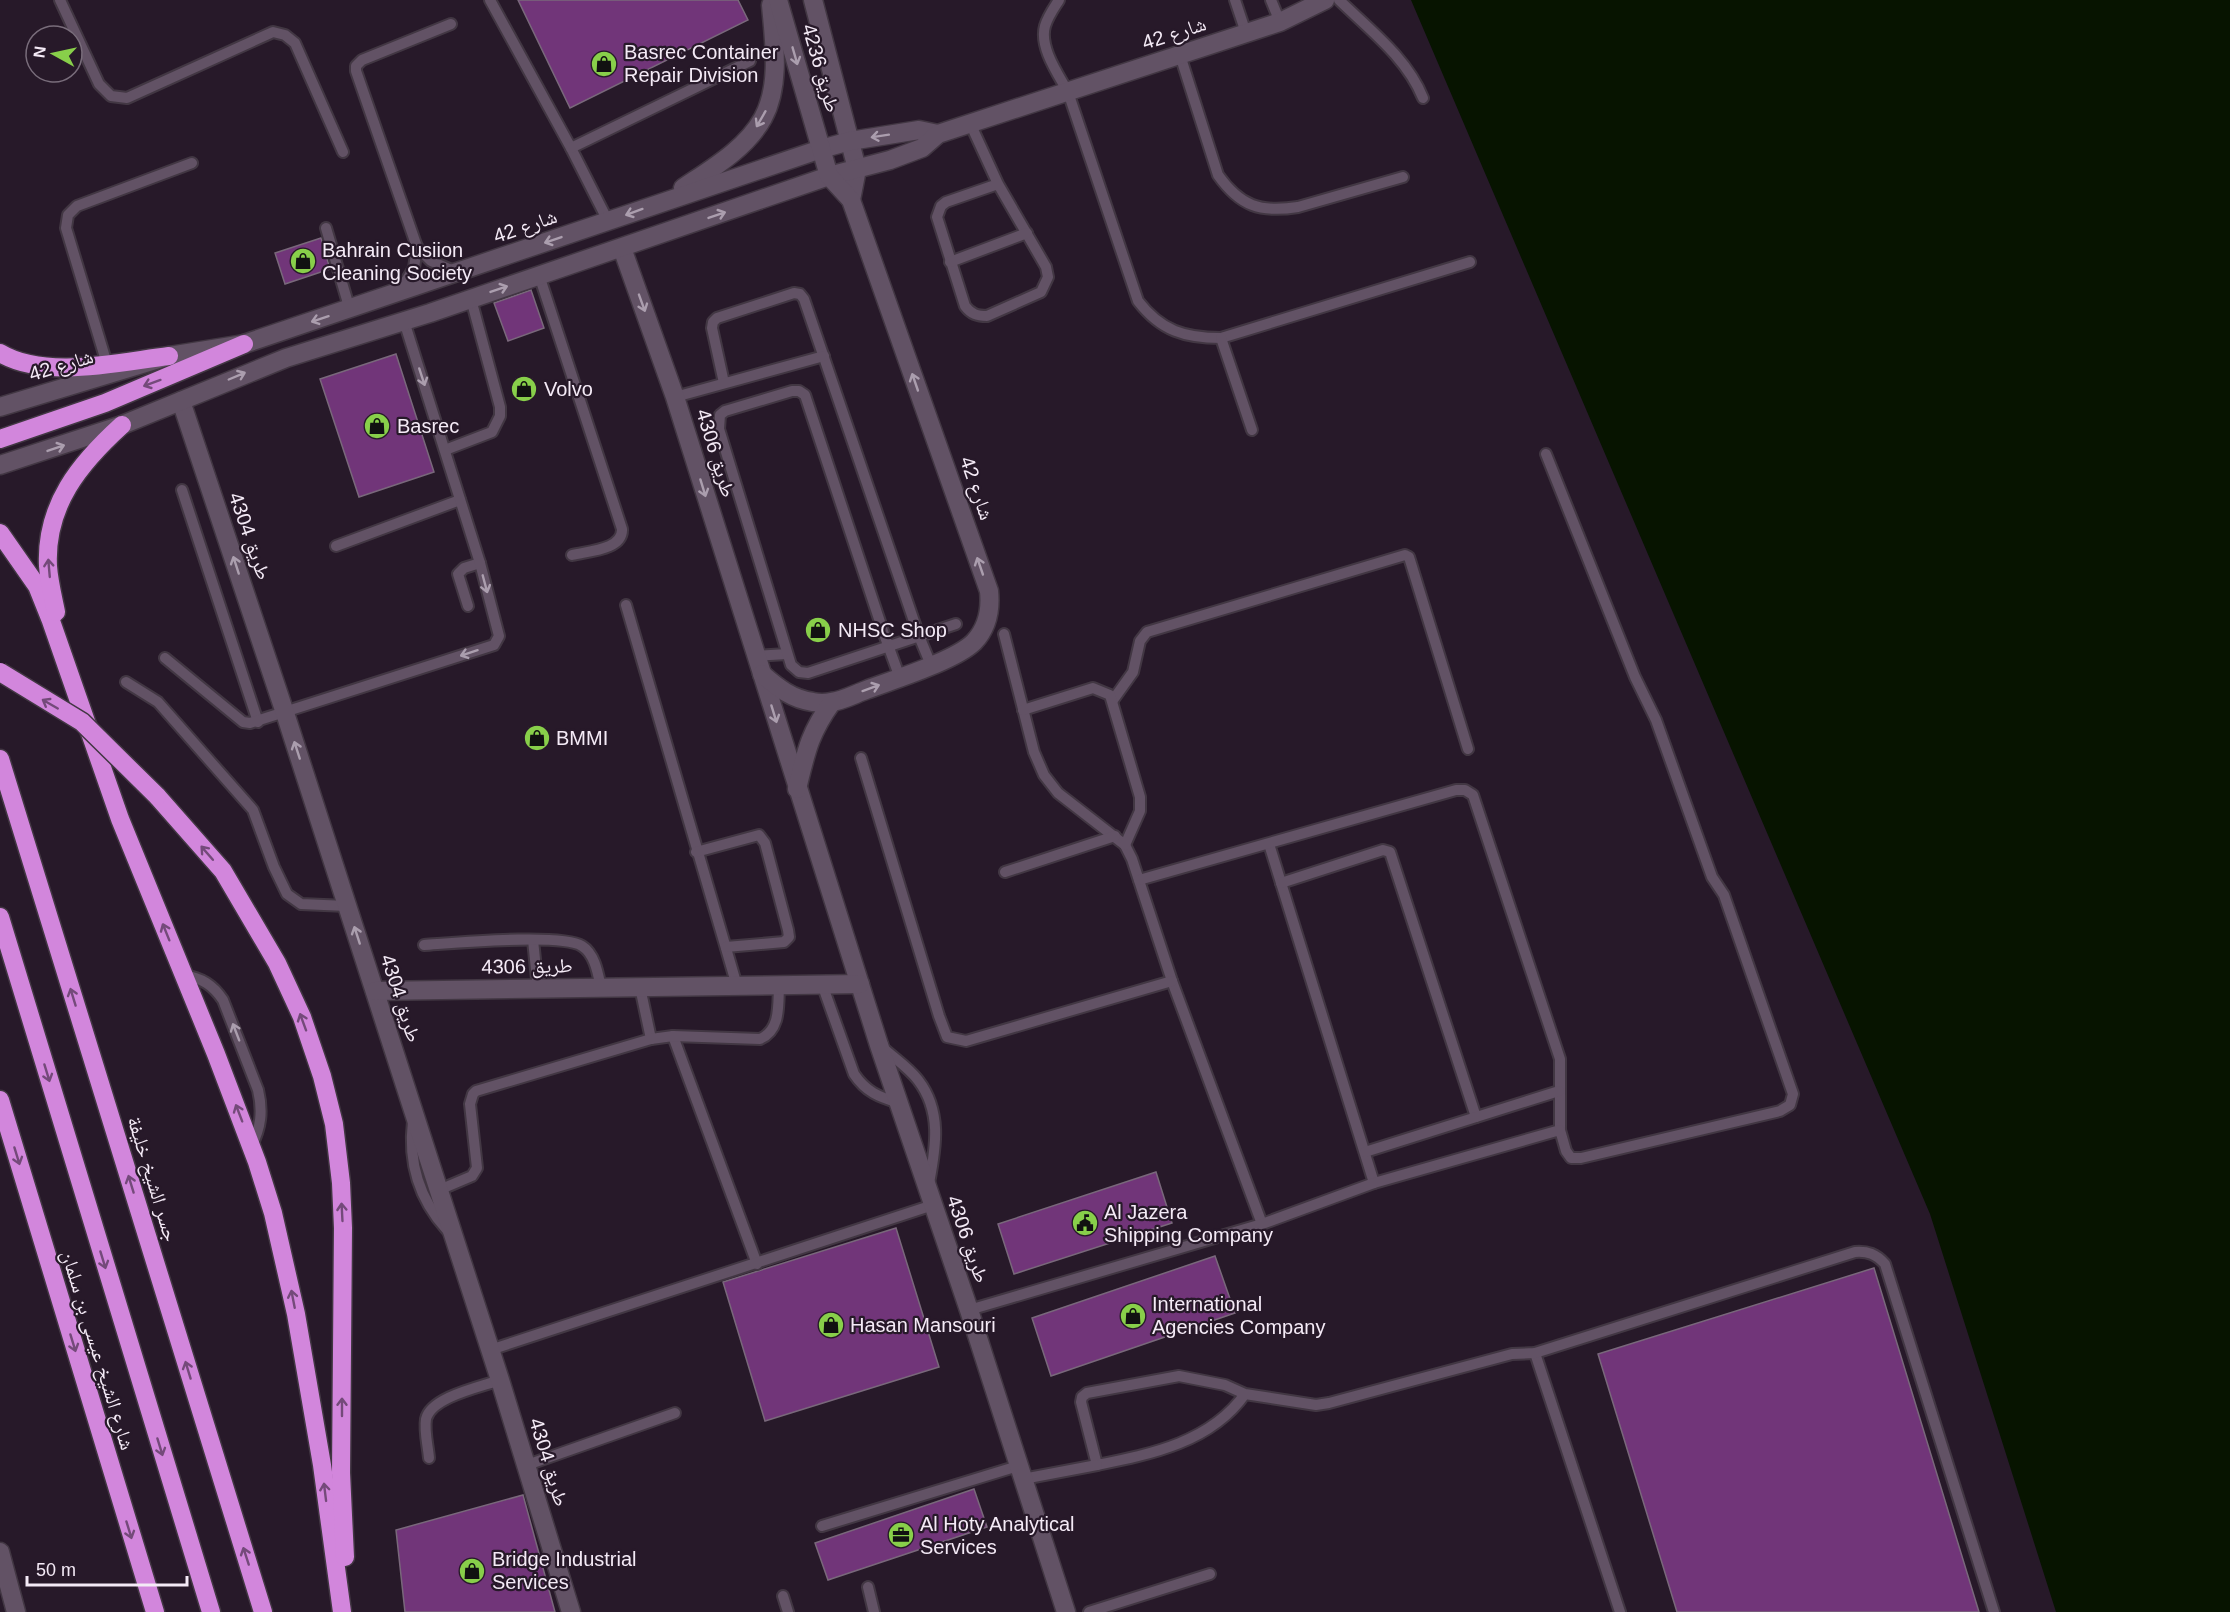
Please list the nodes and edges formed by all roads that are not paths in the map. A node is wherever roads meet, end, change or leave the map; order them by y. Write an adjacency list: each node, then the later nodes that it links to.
1 (60, 0): 23 (lane)
2 (490, 0): 21 (lane)
3 (771, 0): 30 (street, one-way to 30)
4 (778, 0): 22 (street, طريق 4236, one-way to 22)
5 (813, 0): 20 (street, طريق 4236)
6 (1059, 0): 16 (lane)
7 (1235, 0): 13 (lane)
8 (1271, 0): 11 (lane)
9 (1325, 0): 11 (street, شارع 42)
10 (1339, 0): 17 (lane)
11 (1280, 22): 13 (street, شارع 42)
12 (451, 24): 34 (lane)
13 (1246, 33): 14 (street, شارع 42)
14 (1180, 54): 16 (street, شارع 42); 27 (lane)
15 (750, 61): 21 (lane)
16 (1068, 92): 18 (street, شارع 42); 44 (lane)
17 (1423, 98)
18 (970, 123): 19 (street, شارع 42); 28 (lane)
19 (938, 134): 20 (street, شارع 42, one-way to 20); 25 (street, شارع 42)
20 (850, 141): 22 (street, شارع 42); 25 (street)
21 (571, 148): 31 (lane)
22 (821, 149): 26 (street, شارع 42); 30 (street, شارع 42)
23 (343, 152)
24 (192, 163): 49 (lane)
25 (857, 169): 26 (street, شارع 42); 29 (street)
26 (829, 176): 29 (street, شارع 42); 35 (street, شارع 42, one-way to 26)
27 (1402, 177)
28 (998, 184): 33 (lane); 36 (lane)
29 (851, 200): 77 (street, شارع 42, one-way to 29)
30 (663, 201): 31 (street, شارع 42, one-way to 31)
31 (608, 222): 38 (street, شارع 42, one-way to 38)
32 (326, 228): 42 (lane)
33 (1027, 232): 36 (lane); 36 (lane)
34 (417, 247): 38 (lane); 40 (lane)
35 (622, 248): 39 (street, شارع 42); 51 (street, طريق 4306, one-way to 51)
36 (950, 262)
37 (1470, 262): 44 (lane)
38 (459, 272): 40 (street, شارع 42)
39 (539, 275): 41 (street, شارع 42, one-way to 39); 65 (lane)
40 (395, 293): 42 (street, شارع 42); 43 (street)
41 (471, 299): 43 (street, شارع 42); 57 (lane)
42 (350, 309): 45 (street, شارع 42, one-way to 45)
43 (404, 321): 52 (street, شارع 42, one-way to 43); 57 (lane, one-way to 57)
44 (1221, 338): 55 (lane)
45 (244, 344): 47 (street, شارع 42); 56 (highway, one-way to 56)
46 (0, 353): 49 (highway)
47 (169, 356): 49 (highway); 53 (street, شارع 42)
48 (824, 356): 50 (lane); 50 (lane); 72 (lane)
49 (107, 364)
50 (724, 383): 51 (lane)
51 (675, 396): 76 (street, طريق 4306, one-way to 76)
52 (181, 401): 54 (street, شارع 42); 85 (street, طريق 4304, one-way to 52)
53 (0, 407)
54 (123, 425): 59 (street, شارع 42, one-way to 54); 78 (highway, one-way to 54)
55 (1252, 430)
56 (0, 439)
57 (445, 450): 61 (lane)
58 (1546, 454): 121 (lane)
59 (0, 465)
60 (182, 490): 86 (lane)
61 (460, 500): 63 (lane); 66 (lane)
62 (0, 533): 67 (highway)
63 (336, 546)
64 (0, 554): 67 (highway)
65 (572, 555)
66 (480, 563): 69 (lane); 85 (lane, one-way to 85)
67 (23, 564): 78 (highway)
68 (626, 605): 94 (lane)
69 (468, 606)
70 (956, 624): 72 (lane)
71 (1004, 634): 84 (lane)
72 (919, 636): 73 (lane); 77 (lane)
73 (888, 645): 74 (lane); 74 (lane); 80 (lane)
74 (788, 654): 76 (lane)
75 (165, 658): 86 (lane)
76 (758, 665): 83 (street); 90 (street, طريق 4306, one-way to 90)
77 (931, 665): 80 (street)
78 (67, 666): 103 (highway, one-way to 78)
79 (0, 672): 150 (highway, one-way to 79, bridge)
80 (900, 678): 83 (street, one-way to 80)
81 (126, 682): 98 (lane)
82 (1113, 700): 84 (lane); 87 (lane); 93 (lane)
83 (832, 702): 90 (street)
84 (1023, 710): 91 (lane)
85 (285, 713): 86 (lane); 98 (street, طريق 4304, one-way to 85)
86 (258, 722)
87 (1468, 749)
88 (861, 758): 104 (lane)
89 (0, 759): 148 (highway, جسر الشيخ خليفة, one-way to 89)
90 (797, 789): 106 (street, طريق 4306)
91 (1115, 836): 93 (lane); 95 (lane)
92 (1269, 844): 96 (lane); 97 (lane); 116 (lane)
93 (1125, 845): 96 (lane)
94 (696, 852): 102 (lane); 102 (lane)
95 (1005, 872)
96 (1139, 880): 104 (lane)
97 (1281, 883): 120 (lane); 123 (lane)
98 (347, 906): 112 (street, طريق 4304, one-way to 98)
99 (0, 917): 147 (highway, one-way to 147)
100 (533, 940): 101 (lane); 110 (lane); 111 (lane)
101 (424, 945)
102 (726, 947): 108 (lane)
103 (183, 975): 122 (highway, one-way to 103); 122 (lane, one-way to 103)
104 (1172, 981): 127 (lane)
105 (822, 984): 106 (street, طريق 4306); 107 (street, طريق 4306); 118 (lane)
106 (860, 984): 115 (street, طريق 4306)
107 (779, 985): 108 (street, طريق 4306); 113 (lane)
108 (737, 986): 109 (street, طريق 4306)
109 (640, 987): 110 (street, طريق 4306); 114 (lane)
110 (601, 988): 111 (street, طريق 4306)
111 (538, 989): 112 (street, طريق 4306)
112 (375, 991): 119 (street, طريق 4304)
113 (673, 1036): 114 (lane); 129 (lane)
114 (651, 1039): 125 (lane)
115 (879, 1044): 118 (street, طريق 4306); 126 (lane)
116 (1559, 1091): 120 (lane); 121 (lane)
117 (0, 1100): 146 (highway, شارع الشيخ عيسى بن سلمان, one-way to 146)
118 (899, 1103): 126 (street, طريق 4306)
119 (414, 1113): 125 (street, طريق 4304); 128 (lane)
120 (1476, 1117): 123 (lane)
121 (1560, 1130): 124 (lane)
122 (251, 1147): 149 (highway, one-way to 122)
123 (1365, 1152): 124 (lane)
124 (1374, 1183): 127 (lane)
125 (439, 1190): 128 (street, طريق 4304)
126 (930, 1197): 129 (lane); 130 (street, طريق 4306)
127 (1262, 1224): 130 (lane)
128 (454, 1237): 131 (street, طريق 4304)
129 (757, 1264): 131 (lane)
130 (969, 1310): 139 (street, طريق 4306)
131 (490, 1350): 133 (street, طريق 4304)
132 (1535, 1353): 134 (lane); 156 (lane); 157 (lane)
133 (500, 1380): 136 (lane); 138 (street, طريق 4304)
134 (1245, 1394): 137 (lane); 137 (lane)
135 (675, 1413): 138 (lane)
136 (429, 1458)
137 (1097, 1465): 139 (lane)
138 (527, 1466): 151 (street, طريق 4304)
139 (1021, 1472): 140 (lane); 154 (street, طريق 4306)
140 (822, 1526)
141 (0, 1552): 145 (street)
142 (1210, 1574): 155 (lane)
143 (868, 1587): 153 (lane)
144 (783, 1596): 152 (lane)
145 (9, 1603)
146 (155, 1612)
147 (211, 1612)
148 (263, 1612)
149 (342, 1612)
150 (351, 1612)
151 (571, 1612)
152 (788, 1612)
153 (874, 1612)
154 (1066, 1612)
155 (1089, 1612)
156 (1620, 1612)
157 (1994, 1612)

